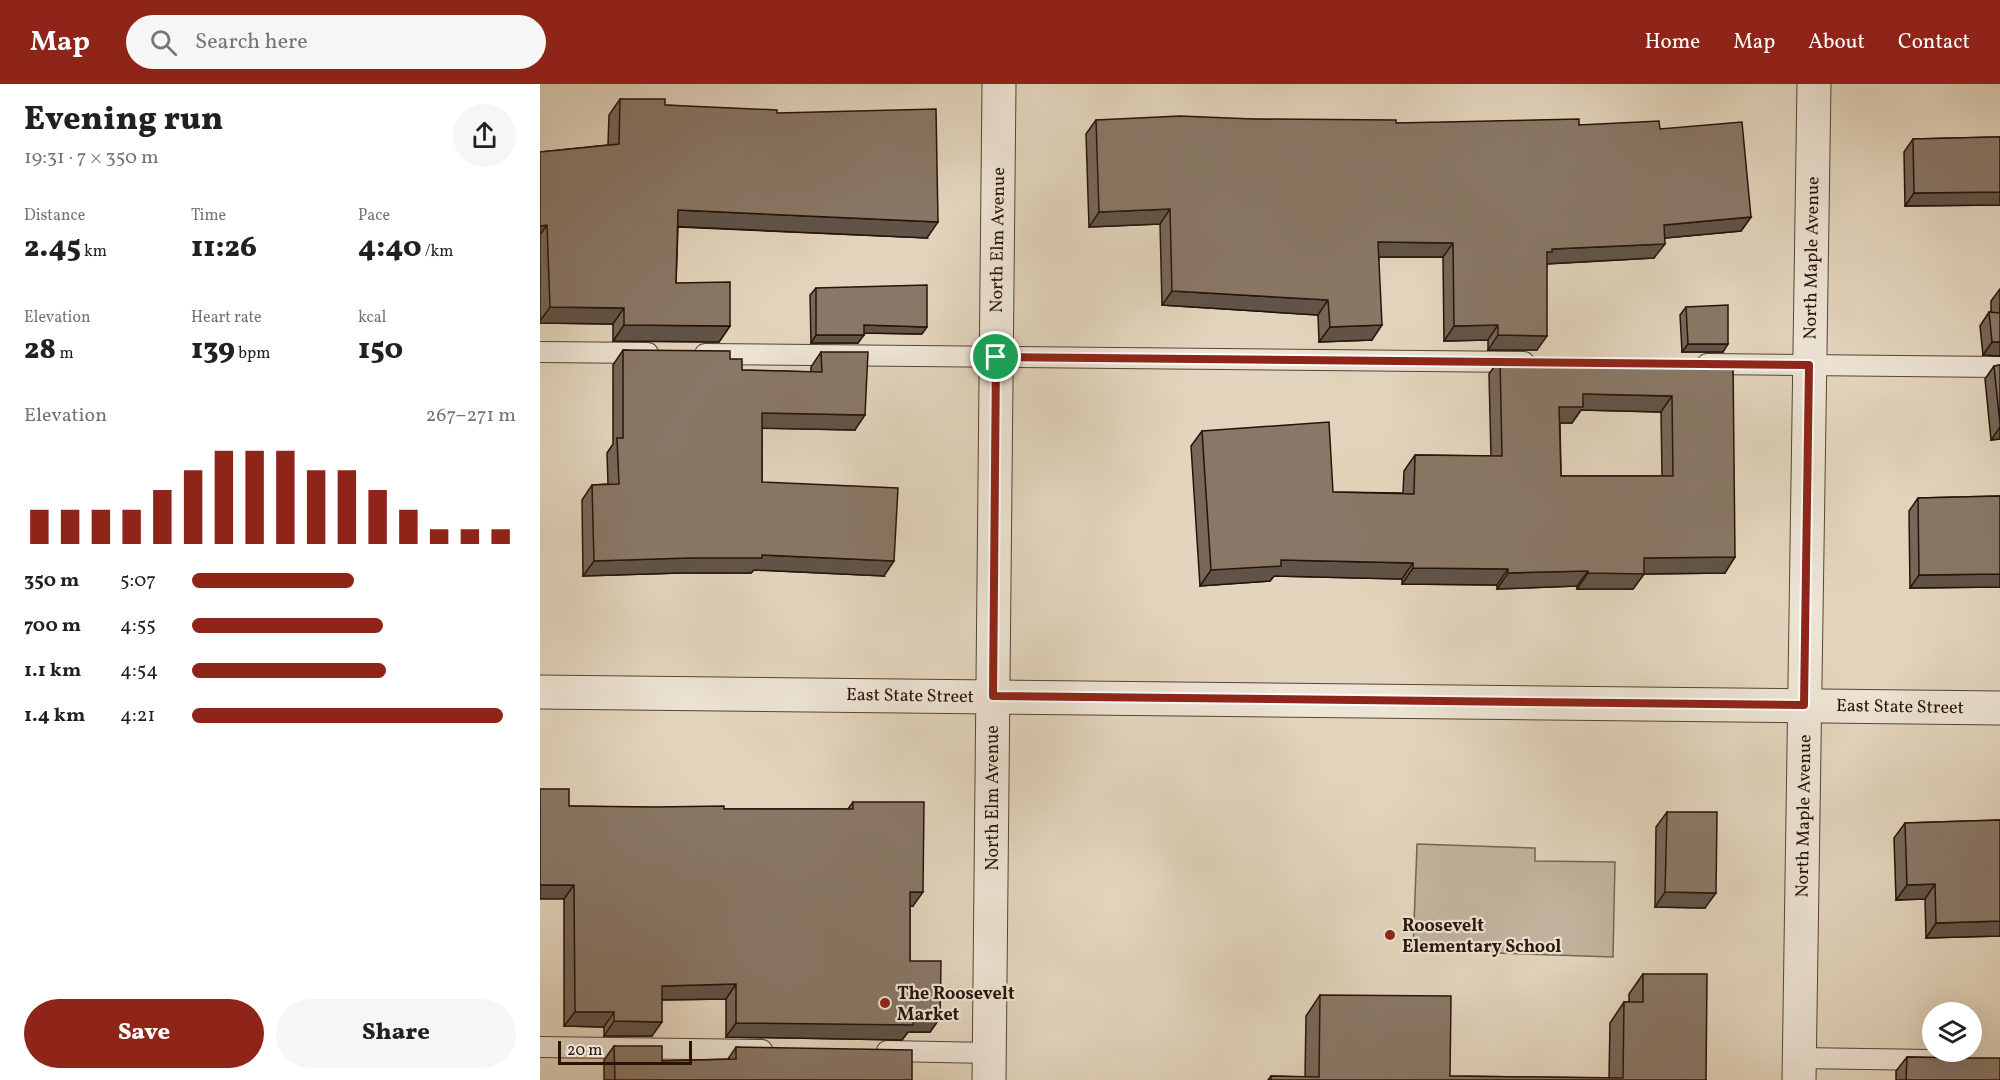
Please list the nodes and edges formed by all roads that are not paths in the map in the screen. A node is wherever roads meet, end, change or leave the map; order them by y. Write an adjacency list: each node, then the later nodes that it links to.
1 (999, 84): 4 (street, North Elm Avenue)
2 (1814, 84): 7 (street, North Maple Avenue)
3 (540, 352): 4 (lane)
4 (996, 357): 5 (lane); 10 (street, North Elm Avenue)
5 (1537, 362)
6 (1691, 364): 7 (lane)
7 (1809, 365): 8 (lane); 11 (street, North Maple Avenue)
8 (2000, 367)
9 (540, 692): 10 (street, East State Street)
10 (993, 696): 11 (street, East State Street); 17 (street, North Elm Avenue)
11 (1804, 705): 12 (street, East State Street); 18 (street, North Maple Avenue)
12 (2000, 708)
13 (540, 1047): 14 (lane)
14 (778, 1050)
15 (874, 1051): 17 (lane)
16 (1922, 1062): 18 (lane)
17 (989, 1066)
18 (1799, 1069)

